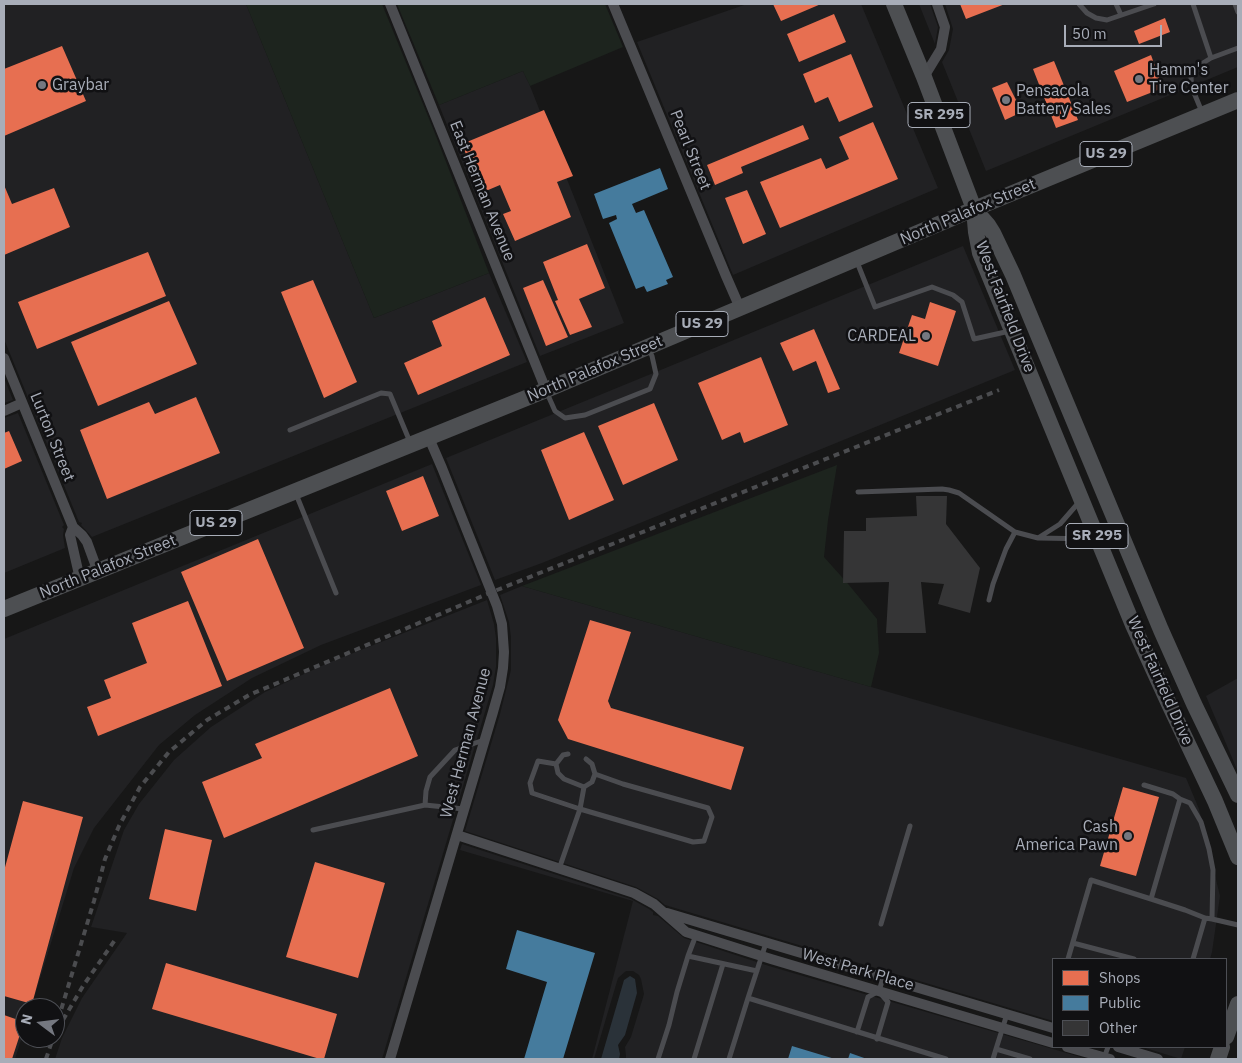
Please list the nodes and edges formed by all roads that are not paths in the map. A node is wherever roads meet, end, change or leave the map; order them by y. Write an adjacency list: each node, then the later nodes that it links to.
1 (390, 4): 23 (street, East Herman Avenue)
2 (613, 4): 19 (street, Pearl Street)
3 (894, 4): 14 (main road, SR 295)
4 (937, 4): 14 (street)
5 (1079, 4): 11 (lane)
6 (1116, 4): 11 (lane)
7 (1153, 4): 11 (lane)
8 (1193, 4): 13 (lane)
9 (1235, 4): 10 (lane)
10 (1238, 12)
11 (1121, 15)
12 (1238, 48): 13 (lane)
13 (1212, 58): 16 (lane)
14 (924, 77): 17 (main road, SR 295)
15 (1238, 100): 16 (main road, North Palafox Street / US 29)
16 (1203, 114): 17 (main road, North Palafox Street / US 29)
17 (974, 208): 18 (main road, North Palafox Street / US 29); 20 (main road, West Fairfield Drive / SR 295); 48 (main road, West Fairfield Drive / SR 295)
18 (856, 259): 19 (main road, North Palafox Street / US 29); 20 (lane)
19 (740, 308): 21 (main road, North Palafox Street / US 29)
20 (1013, 331): 31 (main road, West Fairfield Drive / SR 295)
21 (647, 347): 23 (main road, North Palafox Street / US 29); 23 (lane)
22 (4, 358): 24 (street, Lurton Street)
23 (546, 390): 27 (main road, North Palafox Street / US 29)
24 (22, 403): 25 (street); 32 (street, Lurton Street)
25 (4, 411)
26 (290, 430): 28 (lane)
27 (428, 438): 28 (main road, North Palafox Street / US 29); 41 (street, West Herman Avenue)
28 (411, 445): 29 (main road, North Palafox Street / US 29)
29 (295, 491): 36 (main road, North Palafox Street / US 29); 38 (lane)
30 (858, 492): 33 (lane)
31 (1082, 499): 34 (lane); 35 (main road, West Fairfield Drive / SR 295)
32 (73, 527): 36 (street, Lurton Street); 37 (street, Lurton Street)
33 (1015, 532): 34 (lane); 39 (lane)
34 (1038, 538): 35 (lane)
35 (1098, 539): 56 (main road, West Fairfield Drive / SR 295)
36 (98, 572): 37 (main road, North Palafox Street / US 29)
37 (80, 579): 40 (main road, North Palafox Street / US 29)
38 (336, 593)
39 (989, 600)
40 (4, 610)
41 (485, 740): 50 (lane); 52 (street, West Herman Avenue)
42 (568, 754): 44 (lane)
43 (586, 759): 45 (lane)
44 (556, 764): 47 (lane); 51 (lane)
45 (595, 774): 47 (lane); 51 (lane)
46 (1144, 785): 49 (lane)
47 (584, 787): 51 (lane)
48 (1238, 795)
49 (1180, 799): 58 (lane); 61 (lane)
50 (425, 805): 52 (lane); 54 (lane)
51 (580, 808): 57 (lane)
52 (464, 809): 55 (street, West Herman Avenue)
53 (910, 826): 62 (lane)
54 (313, 830)
55 (456, 835): 57 (street, West Park Place); 88 (street, West Herman Avenue)
56 (1238, 857)
57 (559, 868): 59 (street, West Park Place)
58 (1151, 899): 60 (lane); 66 (lane)
59 (662, 911): 64 (street, West Park Place); 65 (street, West Park Place)
60 (1205, 918): 61 (lane); 71 (lane)
61 (1212, 919): 63 (lane)
62 (881, 924)
63 (1238, 924)
64 (696, 934): 67 (lane); 68 (street, West Park Place)
65 (766, 942): 68 (lane); 74 (street, West Park Place)
66 (1073, 943): 69 (lane); 70 (lane)
67 (688, 956): 72 (lane); 89 (lane)
68 (761, 956): 73 (lane); 75 (street, West Park Place)
69 (1068, 958)
70 (1130, 958)
71 (1193, 958)
72 (723, 964): 73 (lane); 90 (lane)
73 (756, 971): 76 (lane)
74 (884, 977): 75 (lane); 78 (street, West Park Place)
75 (879, 992): 79 (street, West Park Place); 81 (lane); 83 (lane)
76 (748, 998): 81 (lane); 91 (lane)
77 (1238, 1005): 82 (main road)
78 (1007, 1014): 79 (lane); 80 (street, West Park Place)
79 (1003, 1028): 84 (street, West Park Place); 87 (lane)
80 (1052, 1028)
81 (857, 1032): 83 (lane)
82 (1227, 1034)
83 (877, 1039): 92 (lane)
84 (1052, 1043)
85 (1070, 1048): 95 (street)
86 (1121, 1048): 96 (street)
87 (996, 1049): 93 (lane); 94 (lane)
88 (390, 1059)
89 (658, 1059)
90 (694, 1059)
91 (729, 1059)
92 (946, 1059)
93 (993, 1059)
94 (1030, 1059)
95 (1106, 1059)
96 (1158, 1059)

